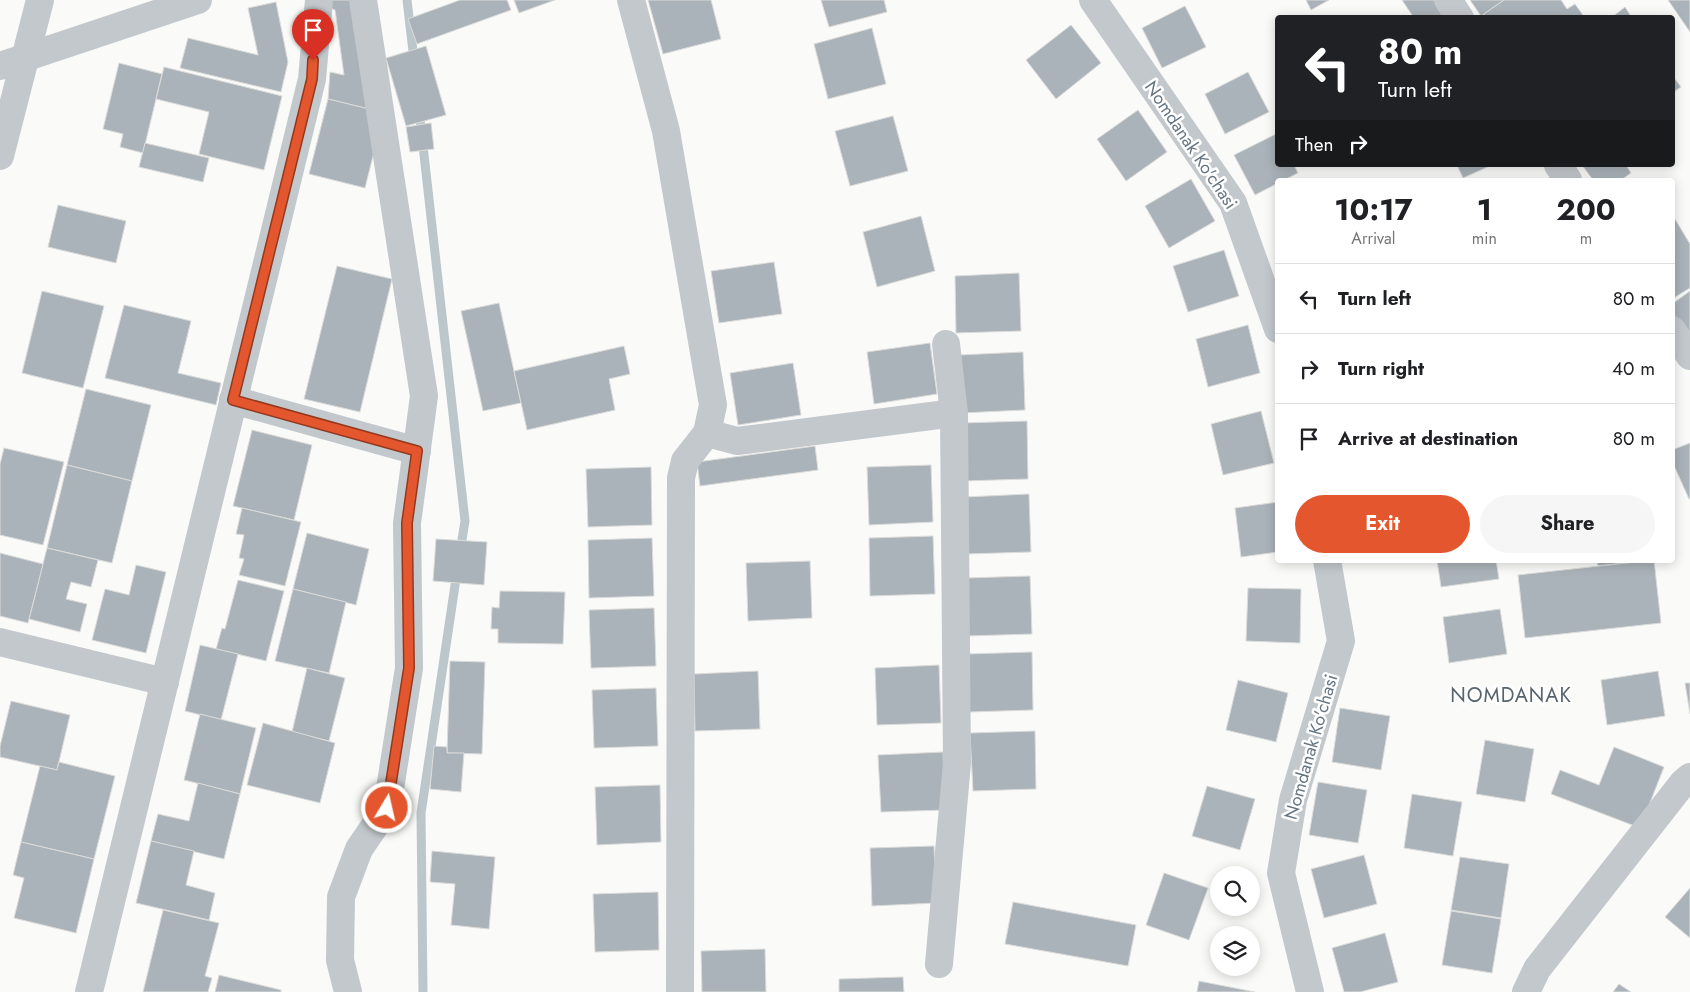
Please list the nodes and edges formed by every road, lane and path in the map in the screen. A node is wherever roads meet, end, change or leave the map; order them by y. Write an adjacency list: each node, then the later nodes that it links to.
1 (40, 0): 9 (street)
2 (198, 0): 9 (street)
3 (319, 0): 17 (street)
4 (363, 0): 20 (street)
5 (630, 0): 19 (street)
6 (1093, 0): 13 (street, Nomdanak Ko'chasi)
7 (1448, 0): 8 (street)
8 (1458, 15)
9 (12, 62): 10 (street)
10 (0, 156)
11 (1559, 167): 12 (street)
12 (1567, 178)
13 (1275, 321)
14 (1675, 334): 16 (street)
15 (946, 344): 18 (street)
16 (1690, 356)
17 (233, 400): 20 (street); 23 (street)
18 (954, 413): 19 (street); 25 (street)
19 (708, 432): 28 (street)
20 (417, 451): 27 (street)
21 (1328, 563): 29 (street, Nomdanak Ko'chasi)
22 (0, 642): 23 (street)
23 (164, 682): 26 (street)
24 (1690, 777): 30 (street)
25 (939, 964)
26 (89, 992)
27 (348, 992)
28 (680, 992)
29 (1310, 992)
30 (1526, 992)

